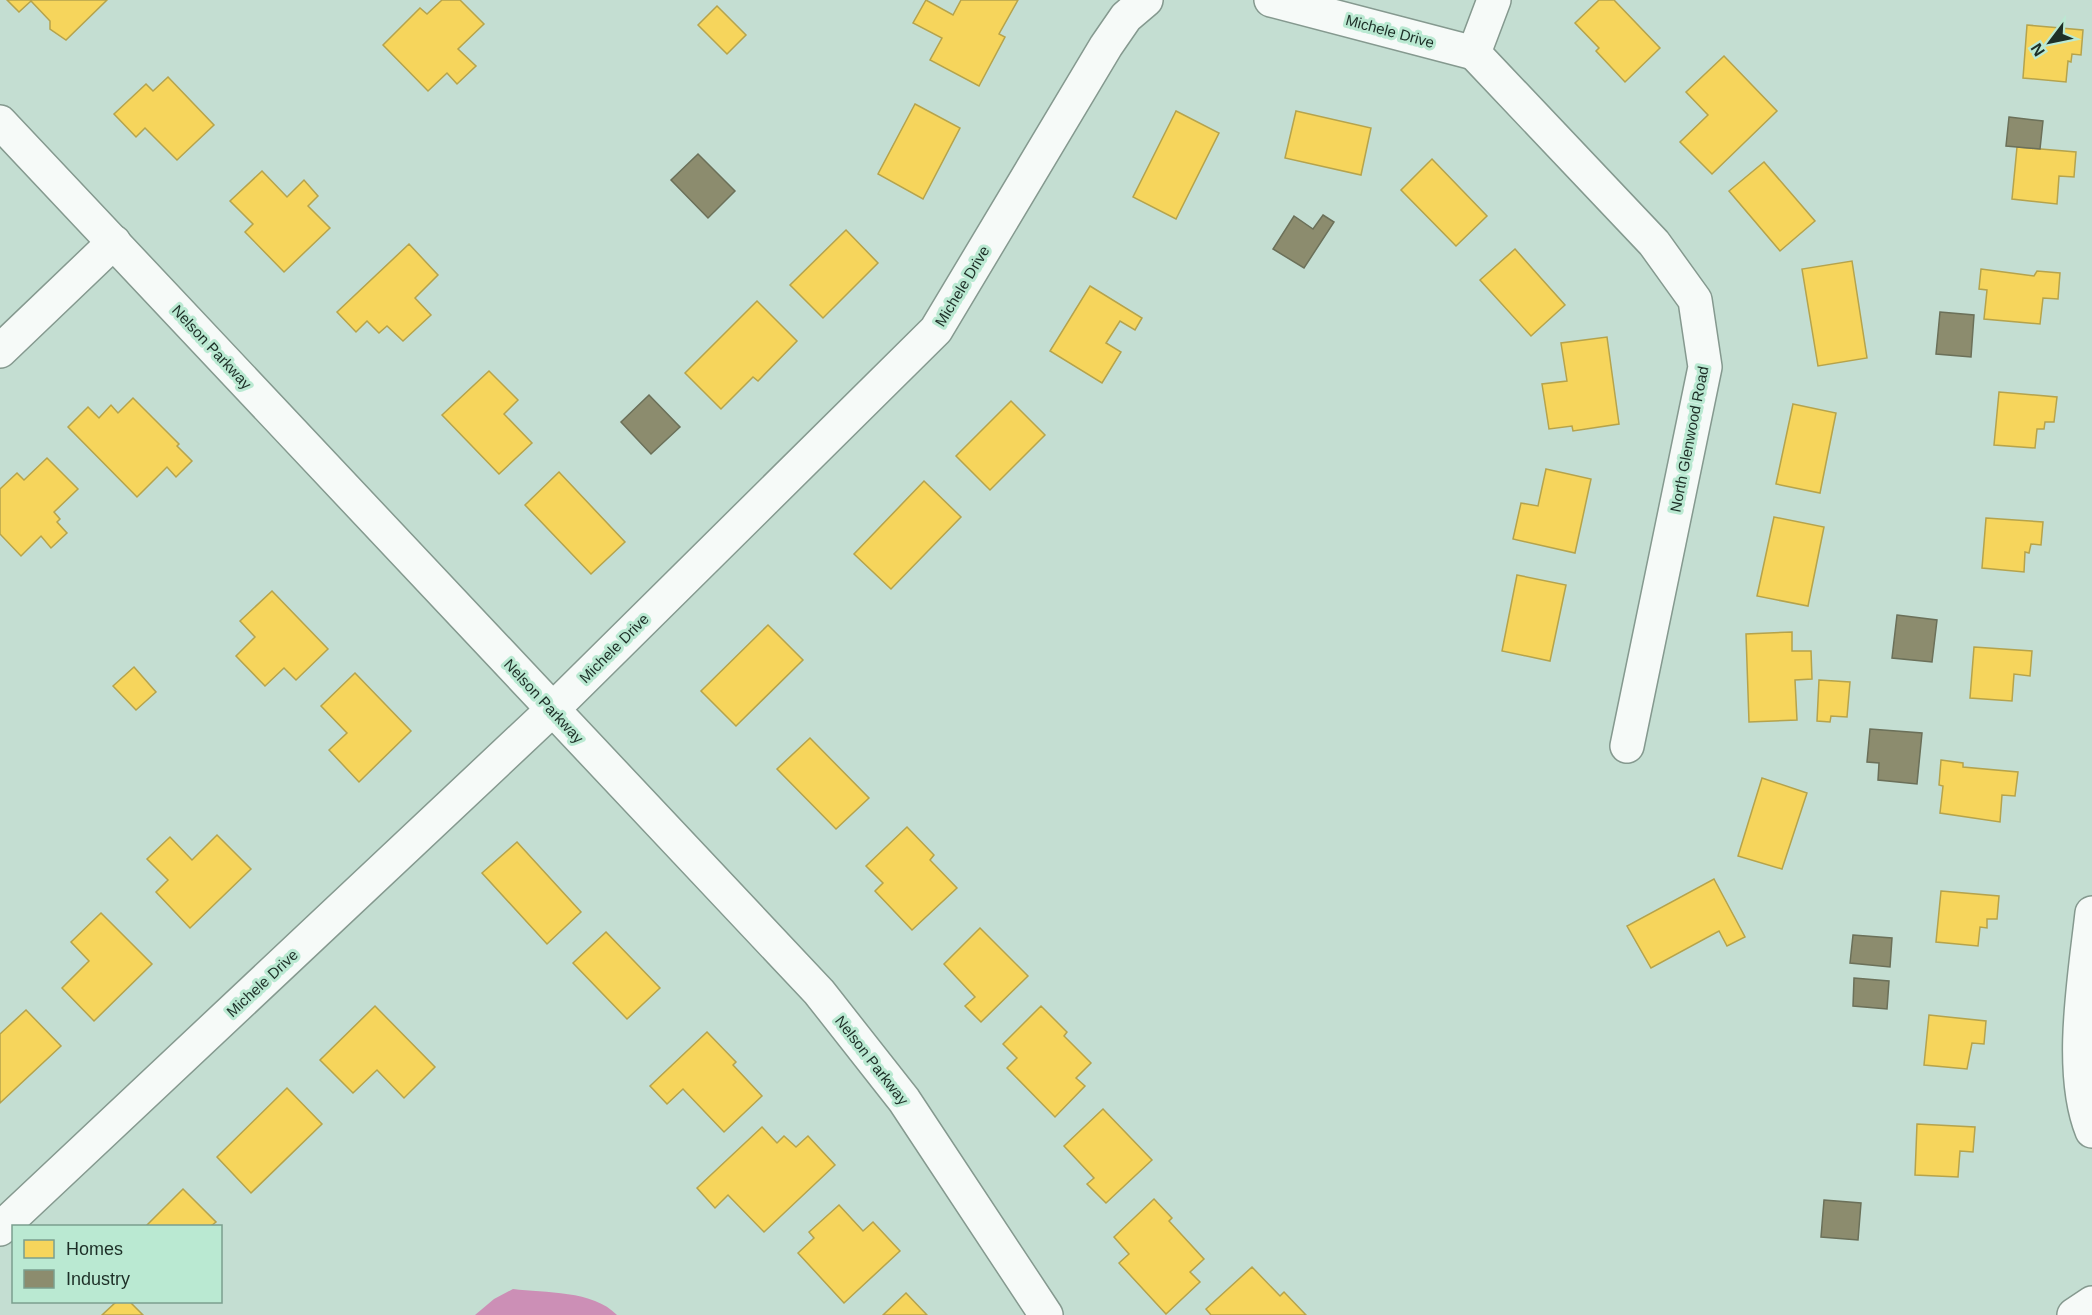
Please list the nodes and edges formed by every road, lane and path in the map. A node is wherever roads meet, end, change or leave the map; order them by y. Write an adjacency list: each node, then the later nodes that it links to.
1 (1146, 0): 8 (street, Michele Drive)
2 (1271, 0): 4 (street, Michele Drive)
3 (1494, 0): 4 (street)
4 (1474, 53): 9 (street, North Glenwood Road)
5 (0, 122): 6 (street, Nelson Parkway)
6 (114, 242): 7 (street); 8 (street, Nelson Parkway)
7 (0, 351)
8 (552, 710): 12 (street, Michele Drive); 14 (street, Nelson Parkway)
9 (1627, 746)
10 (2092, 913): 11 (street)
11 (2092, 1131)
12 (0, 1229)
13 (2092, 1304): 15 (street)
14 (1046, 1315)
15 (2074, 1315)

